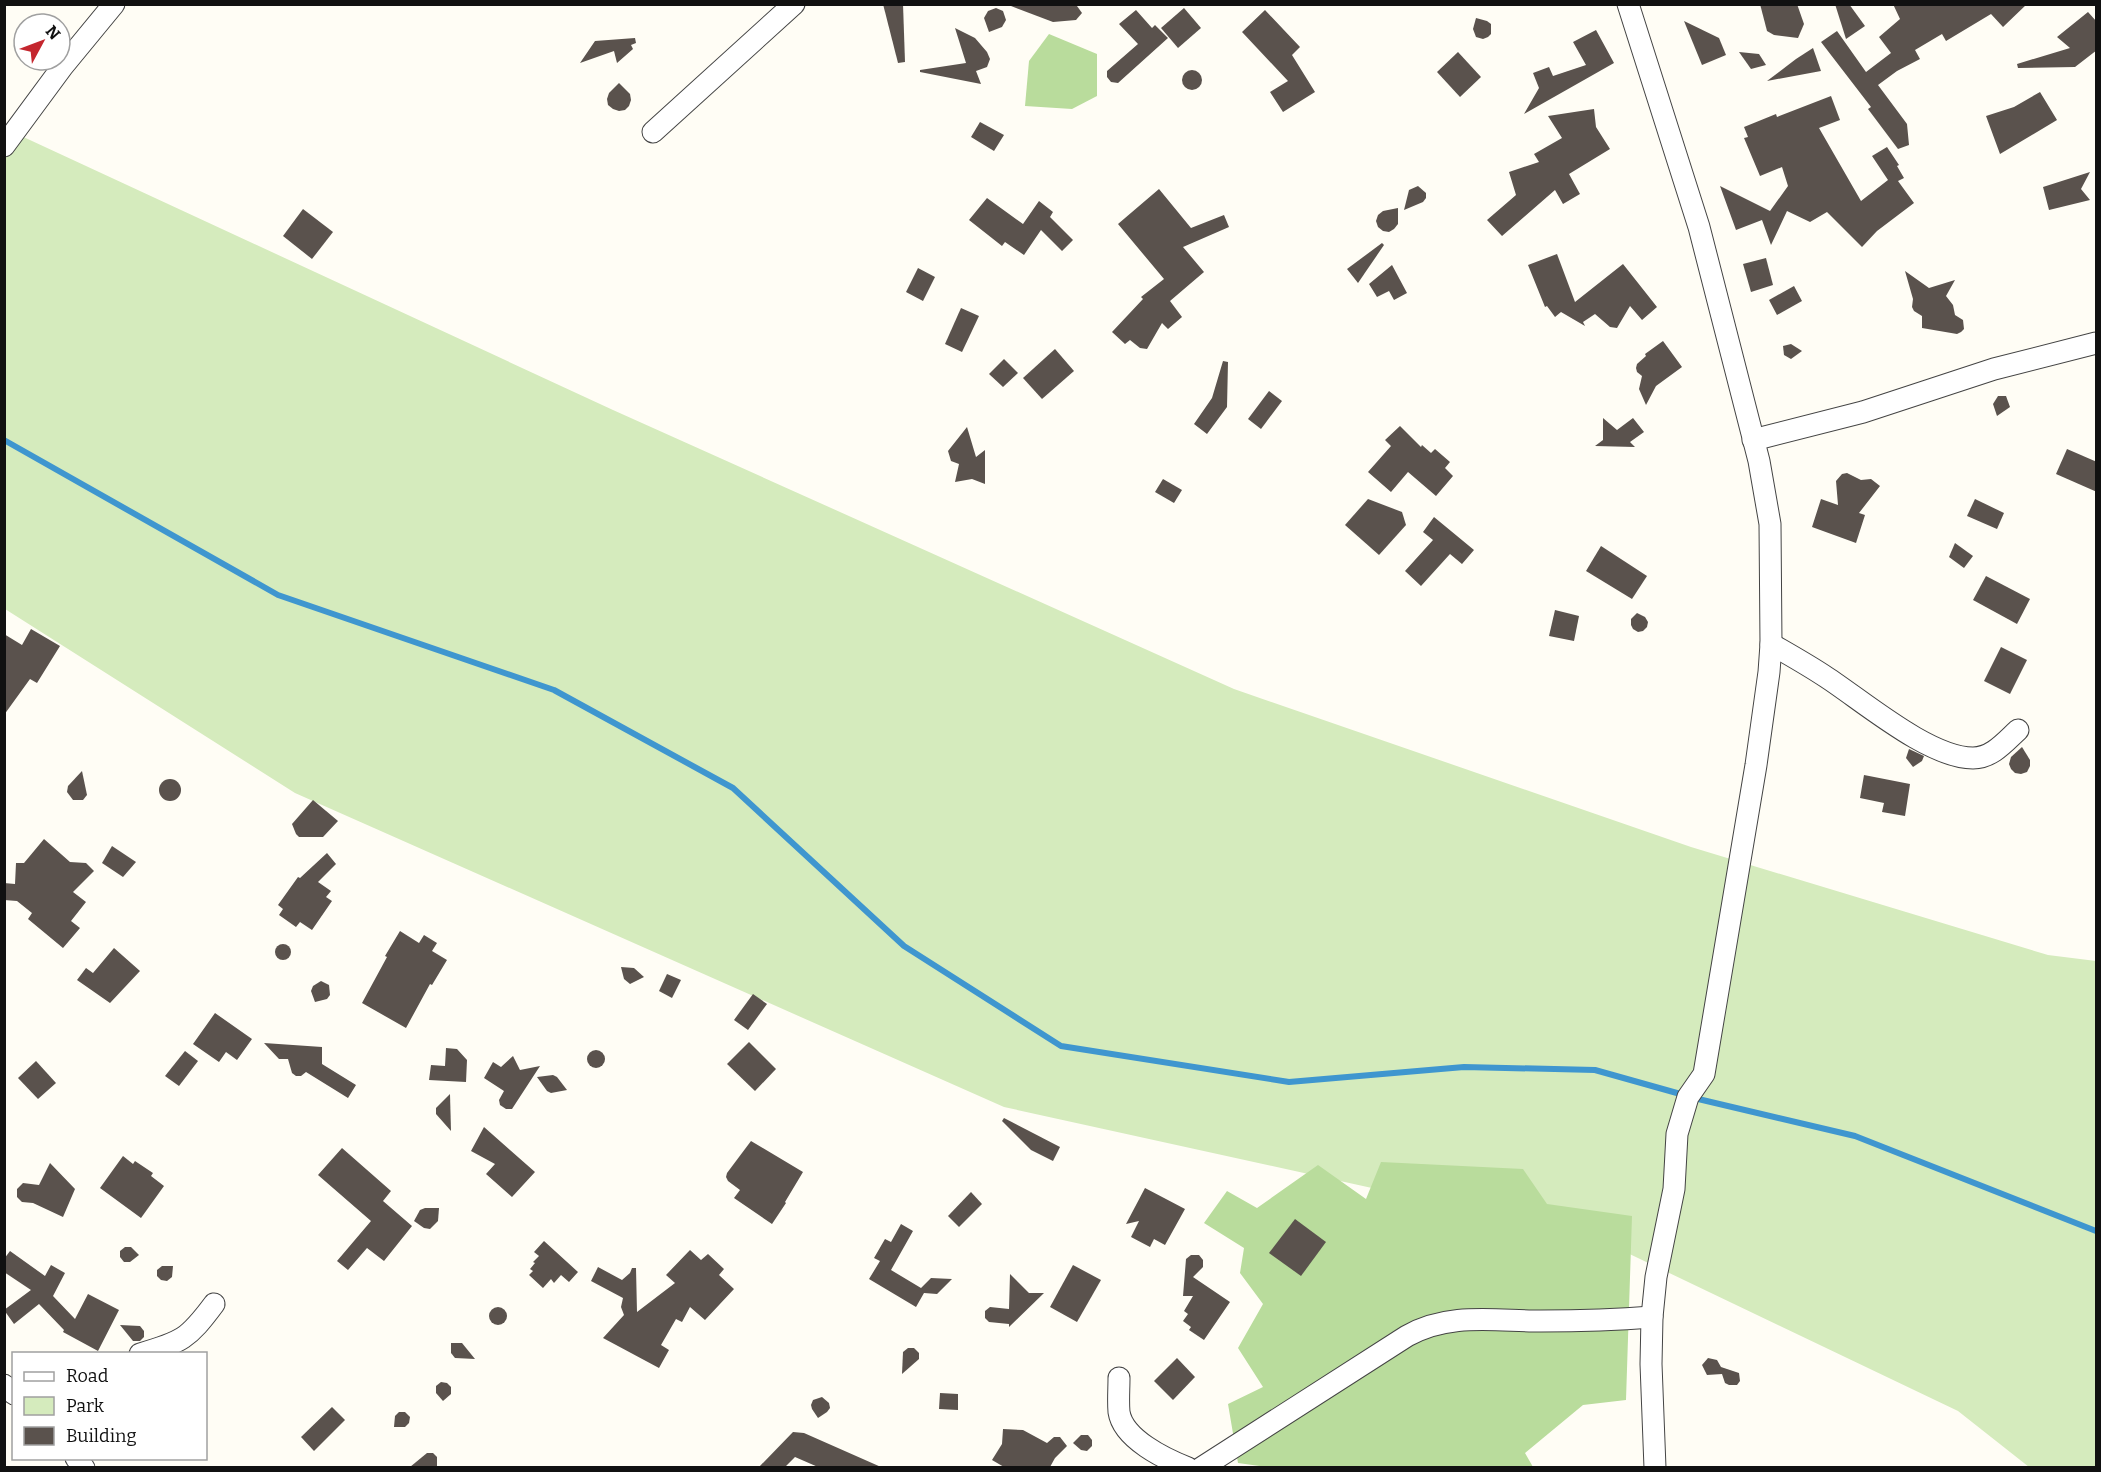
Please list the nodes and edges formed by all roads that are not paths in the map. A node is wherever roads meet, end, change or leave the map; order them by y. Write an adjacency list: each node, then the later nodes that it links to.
1 (114, 4): 5 (street)
2 (794, 4): 4 (street)
3 (1628, 4): 7 (street)
4 (653, 132)
5 (4, 146)
6 (2097, 344): 7 (street)
7 (1752, 440): 8 (street)
8 (1772, 644): 9 (street); 11 (street)
9 (2018, 730)
10 (214, 1304): 12 (street)
11 (1652, 1317): 15 (street); 16 (street)
12 (144, 1352)
13 (1119, 1378): 14 (street)
14 (1188, 1467)
15 (1201, 1467)
16 (1654, 1467)

